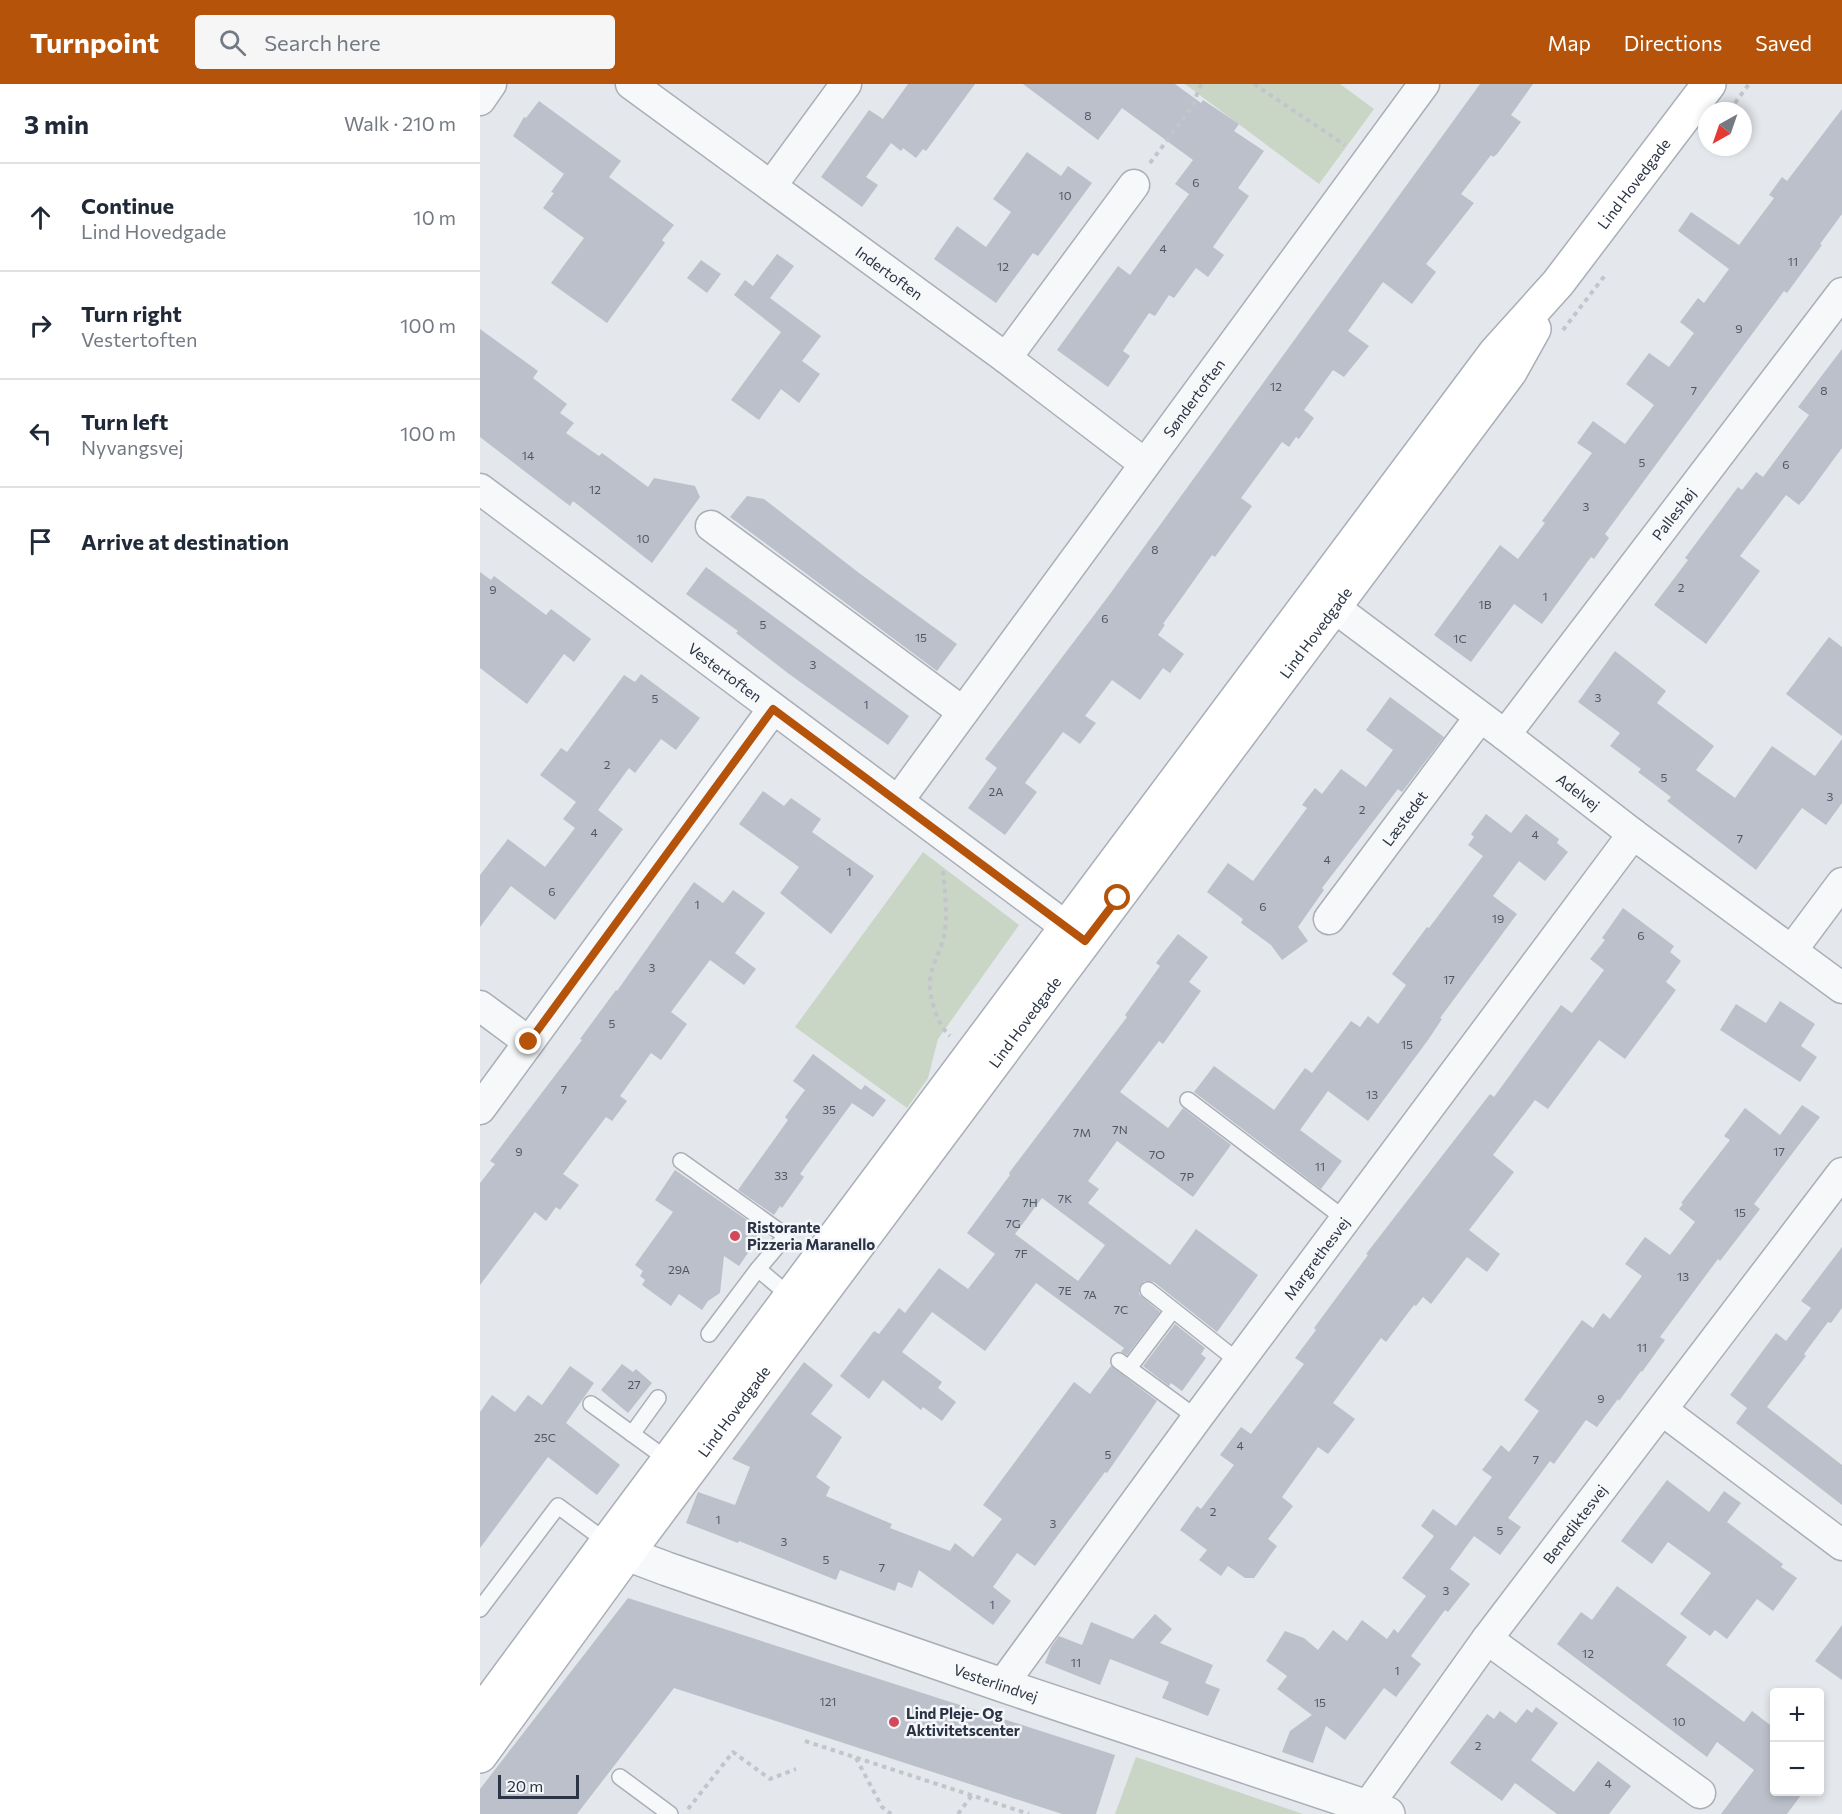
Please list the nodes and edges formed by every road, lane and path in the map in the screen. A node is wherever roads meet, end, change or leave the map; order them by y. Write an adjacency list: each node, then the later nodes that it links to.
1 (491, 84): 9 (street)
2 (631, 84): 13 (street, Indertoften)
3 (846, 84): 13 (street)
4 (1201, 84): 12 (path)
5 (1254, 84): 11 (path)
6 (1424, 84): 11 (street, Søndertoften)
7 (1709, 84): 19 (main road, Lind Hovedgade)
8 (1749, 84): 10 (path)
9 (480, 100)
10 (1736, 102)
11 (1368, 160): 16 (street, Søndertoften)
12 (1134, 185): 15 (street)
13 (771, 186): 15 (street, Indertoften)
14 (1842, 293): 23 (street, Palleshøj)
15 (1006, 358): 16 (street, Indertoften)
16 (1145, 464): 21 (street, Søndertoften)
17 (480, 489): 20 (street, Vestertoften)
18 (711, 526): 21 (street)
19 (1325, 600): 22 (street, Adelvej); 29 (main road, Lind Hovedgade)
20 (773, 709): 24 (street, Vestertoften); 33 (street)
21 (963, 712): 24 (street, Søndertoften)
22 (1480, 717): 23 (street, Adelvej); 28 (street, Læstedet)
23 (1505, 735): 26 (street, Adelvej)
24 (898, 801): 25 (street, Vestertoften)
25 (938, 831): 29 (street, Vestertoften); 34 (path)
26 (1633, 834): 30 (street, Adelvej); 39 (street, Margrethesvej)
27 (1842, 883): 30 (street)
28 (1329, 919)
29 (1076, 934): 34 (main road, Lind Hovedgade); 53 (main road, Lind Hovedgade)
30 (1792, 950): 31 (street, Adelvej)
31 (1842, 988)
32 (480, 1006): 33 (street)
33 (529, 1042): 36 (street)
34 (971, 1054): 42 (main road, Lind Hovedgade)
35 (1188, 1100): 39 (lane)
36 (480, 1109)
37 (681, 1161): 40 (lane)
38 (1837, 1189): 48 (street, Benediktesvej)
39 (1346, 1219): 45 (street, Margrethesvej)
40 (758, 1269): 42 (lane); 44 (lane)
41 (1148, 1290): 43 (lane)
42 (790, 1296): 51 (main road, Lind Hovedgade)
43 (1173, 1310): 45 (lane); 49 (lane)
44 (709, 1334)
45 (1239, 1362): 49 (street, Margrethesvej)
46 (658, 1398): 50 (lane)
47 (591, 1404): 50 (lane)
48 (1662, 1410): 52 (street); 55 (street, Benediktesvej)
49 (1197, 1418): 56 (street, Margrethesvej)
50 (632, 1434): 51 (lane)
51 (668, 1460): 53 (main road, Lind Hovedgade)
52 (1842, 1545)
53 (617, 1548): 54 (lane); 56 (street, Vesterlindvej); 57 (main road, Lind Hovedgade); 59 (main road, Lind Hovedgade)
54 (480, 1609)
55 (1487, 1639): 63 (street); 65 (street, Benediktesvej)
56 (1002, 1685): 65 (street, Vesterlindvej)
57 (480, 1714)
58 (805, 1741): 60 (path)
59 (480, 1756)
60 (856, 1758): 64 (path); 68 (path)
61 (796, 1769): 67 (path)
62 (620, 1777): 66 (lane)
63 (1700, 1793)
64 (972, 1795): 69 (path); 70 (path)
65 (1378, 1810)
66 (670, 1814)
67 (684, 1814)
68 (891, 1814)
69 (958, 1814)
70 (1029, 1814)

